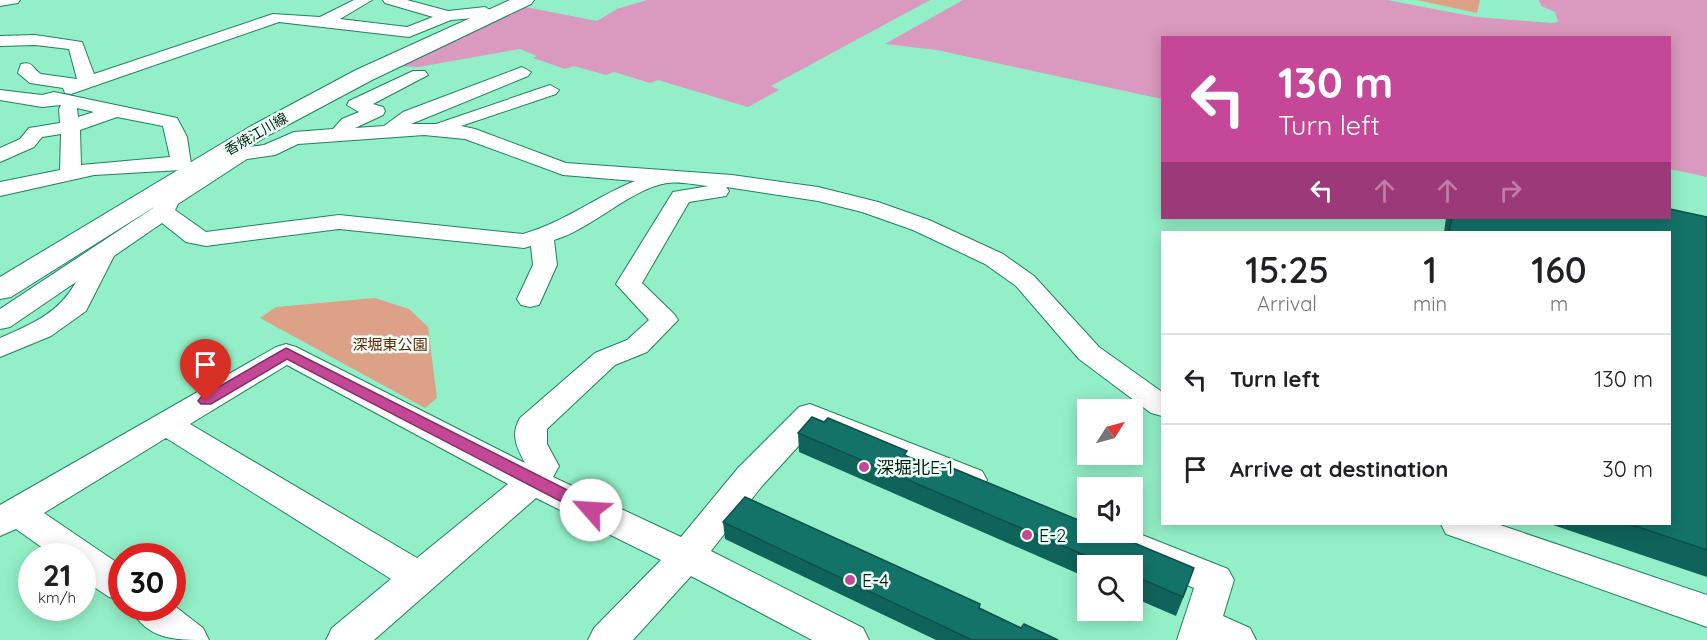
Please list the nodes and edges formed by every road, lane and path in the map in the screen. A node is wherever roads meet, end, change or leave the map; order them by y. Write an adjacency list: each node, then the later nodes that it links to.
1 (13, 0): 6 (street)
2 (364, 0): 9 (street)
3 (390, 0): 7 (street)
4 (511, 0): 8 (main road, 香焼江川線)
5 (525, 0): 11 (main road, 香焼江川線)
6 (0, 2)
7 (455, 9): 8 (street); 9 (street)
8 (485, 12): 11 (main road, 香焼江川線)
9 (323, 22): 16 (street)
10 (0, 41): 16 (street)
11 (418, 46): 14 (main road, 香焼江川線)
12 (27, 68): 16 (street)
13 (522, 72): 23 (street)
14 (358, 74): 33 (main road, 香焼江川線); 34 (main road, 香焼江川線)
15 (419, 75): 24 (street)
16 (83, 84): 19 (street)
17 (550, 90): 22 (street)
18 (0, 95): 19 (street)
19 (61, 99): 20 (street); 21 (street)
20 (117, 111): 21 (street); 26 (street)
21 (69, 127): 25 (street); 26 (street)
22 (442, 129): 23 (street); 27 (street)
23 (391, 132): 24 (street)
24 (340, 135): 30 (street)
25 (0, 156)
26 (70, 174): 29 (street)
27 (665, 176): 28 (street); 31 (street)
28 (732, 181): 38 (street); 40 (street)
29 (0, 189)
30 (163, 212): 31 (street); 32 (street)
31 (542, 237): 35 (street)
32 (103, 254): 36 (street); 37 (street)
33 (0, 276)
34 (0, 290)
35 (530, 299)
36 (0, 321)
37 (0, 348)
38 (1161, 405)
39 (166, 424): 40 (street); 42 (street); 47 (street)
40 (533, 482): 46 (street); 47 (street)
41 (999, 492): 46 (street)
42 (9, 518): 44 (street)
43 (1461, 525): 48 (street)
44 (54, 543)
45 (1125, 543): 50 (street)
46 (687, 556): 53 (street); 54 (street)
47 (418, 577): 51 (street)
48 (1707, 611)
49 (166, 621): 52 (street)
50 (1212, 635)
51 (351, 639)
52 (189, 640)
53 (608, 640)
54 (849, 640)

